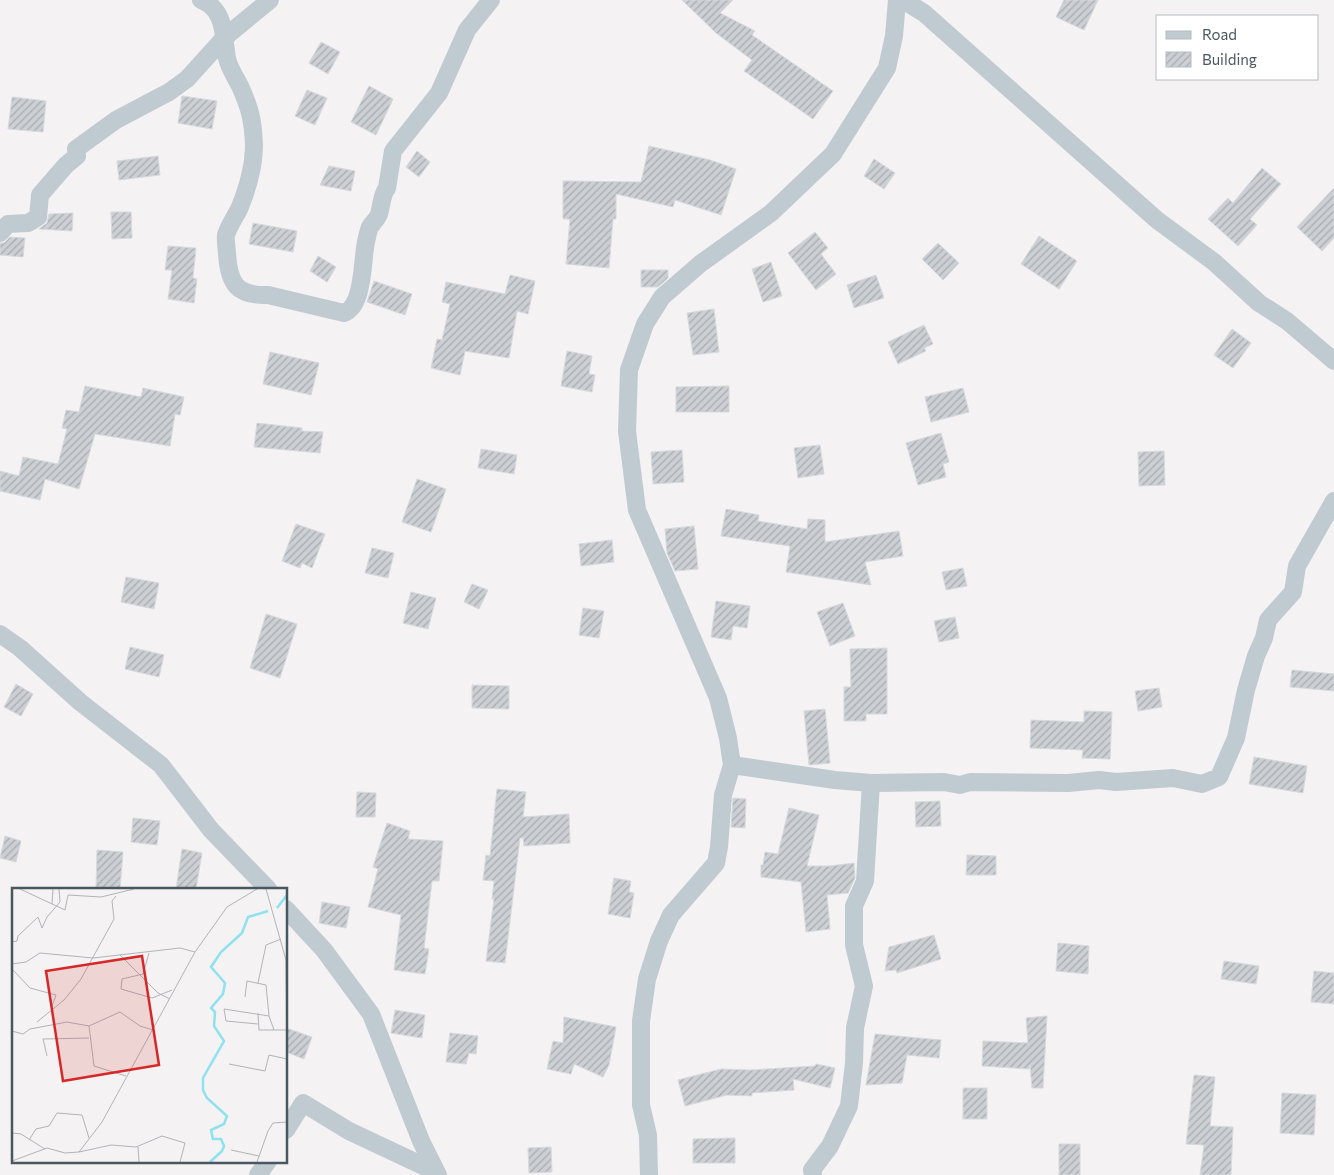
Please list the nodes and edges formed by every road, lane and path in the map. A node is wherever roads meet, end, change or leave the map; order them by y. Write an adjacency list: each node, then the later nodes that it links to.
1 (200, 0): 6 (street)
2 (270, 0): 6 (street)
3 (491, 0): 6 (street)
4 (897, 0): 11 (street)
5 (903, 0): 8 (street)
6 (225, 36): 7 (street)
7 (0, 233)
8 (1334, 361)
9 (1334, 501): 12 (street)
10 (0, 634): 13 (street)
11 (732, 765): 12 (street); 19 (street)
12 (871, 782): 20 (street)
13 (267, 888)
14 (288, 910): 17 (street)
15 (288, 1127): 17 (street)
16 (267, 1162): 18 (street)
17 (437, 1174)
18 (258, 1175)
19 (649, 1175)
20 (813, 1175)

